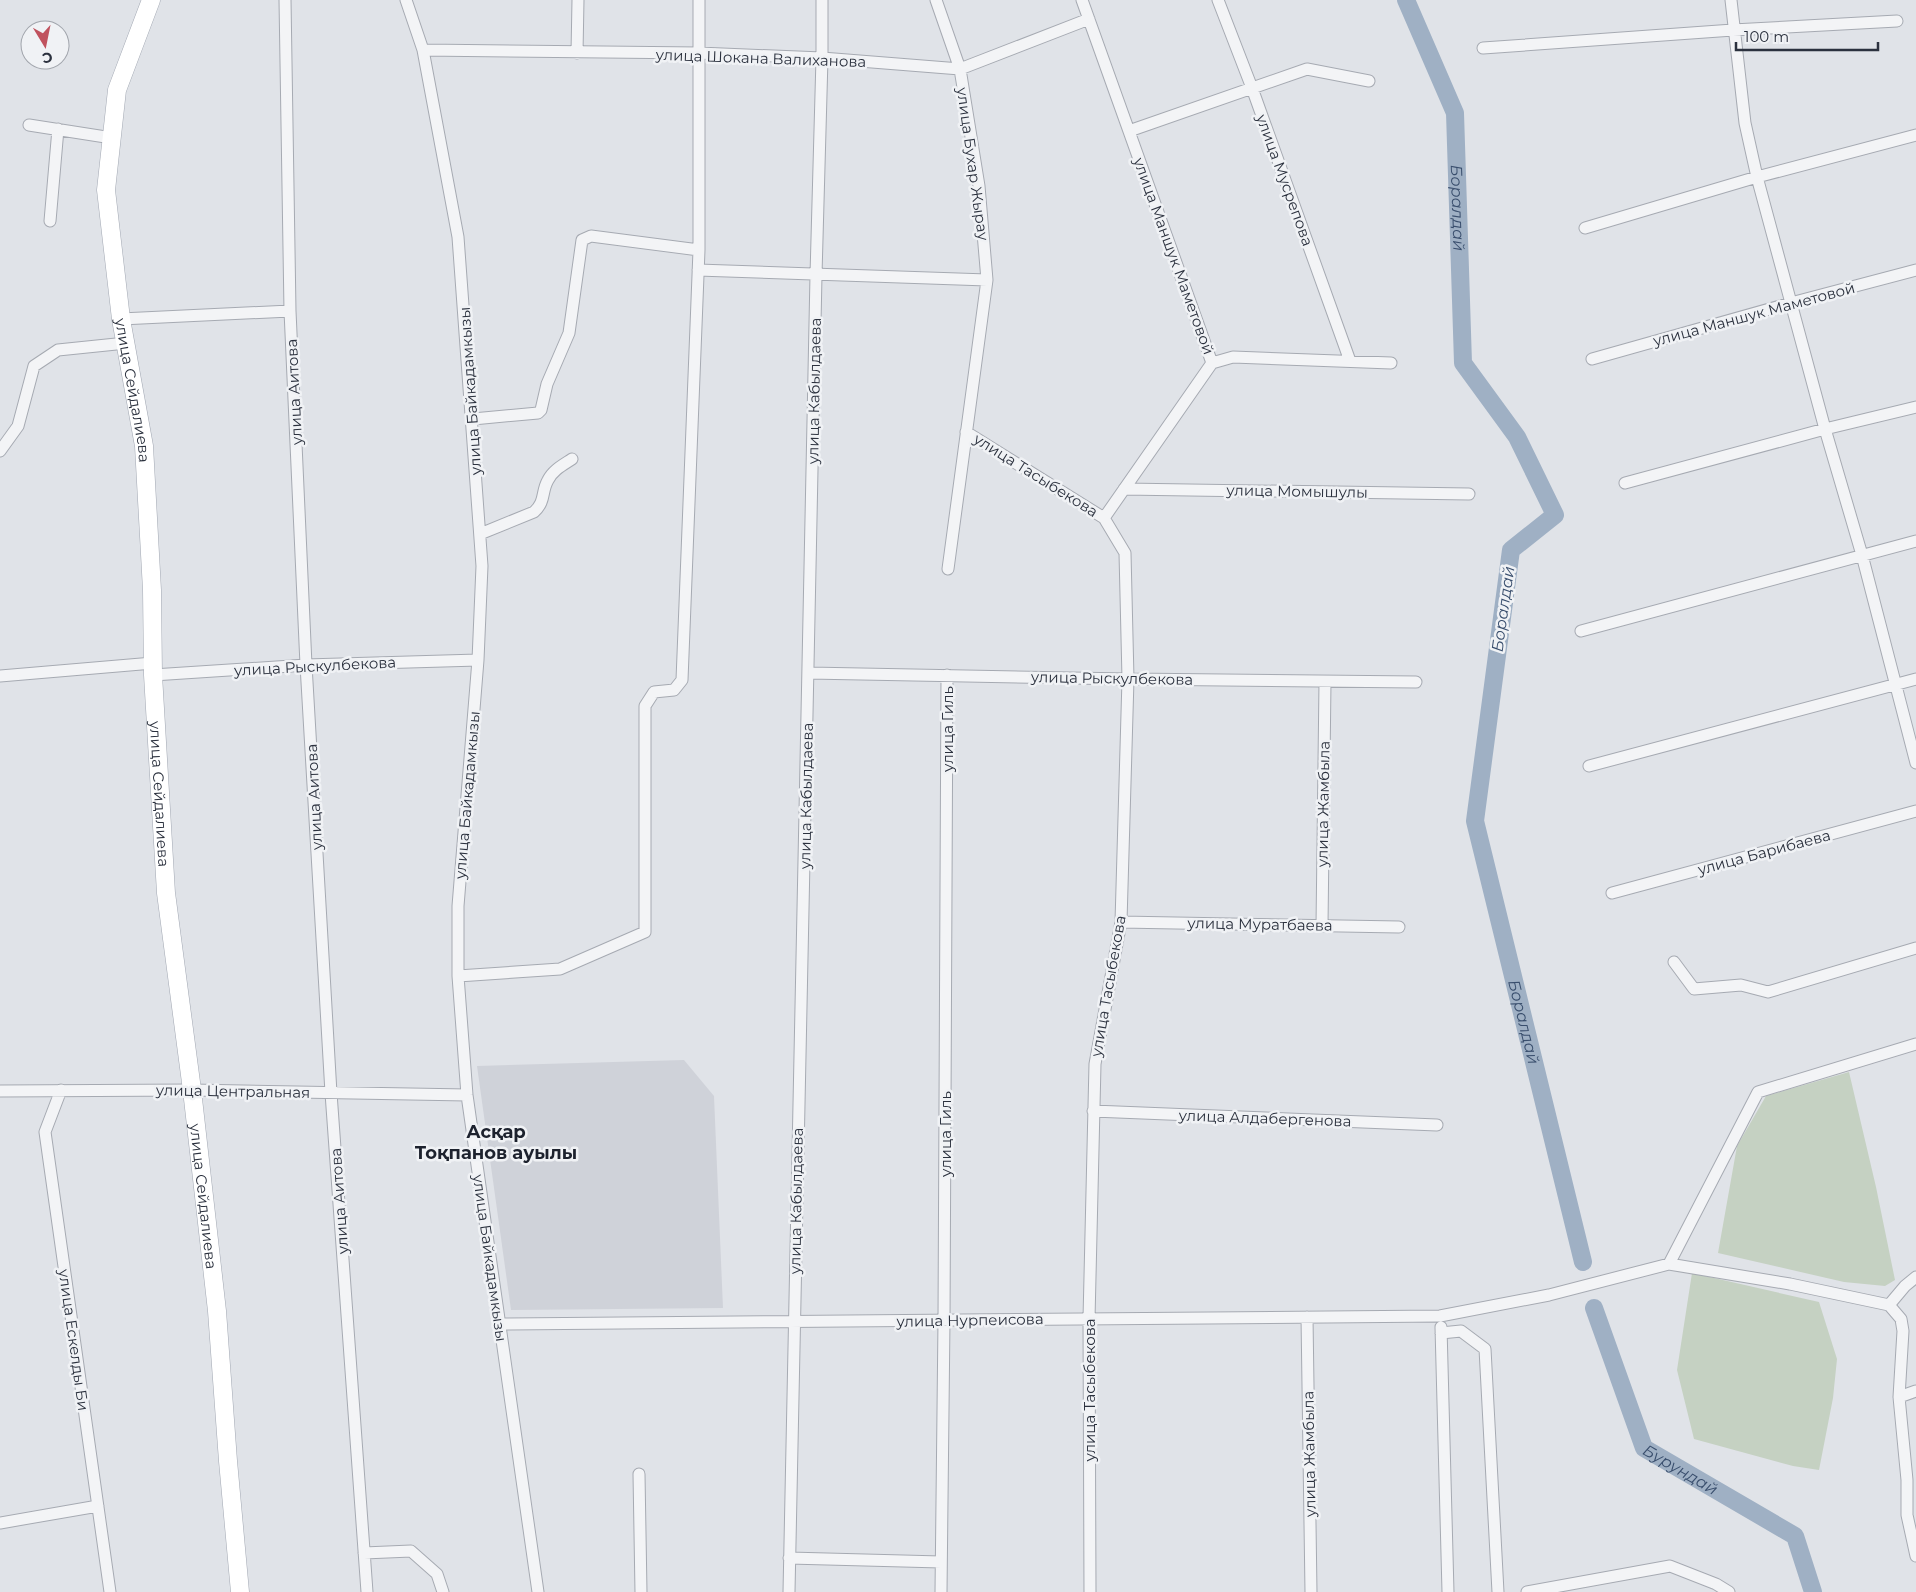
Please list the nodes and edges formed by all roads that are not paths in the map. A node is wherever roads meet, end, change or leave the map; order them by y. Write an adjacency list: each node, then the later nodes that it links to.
1 (151, 0): 26 (main road, улица Сейдалиева)
2 (285, 0): 36 (street, улица Аитова)
3 (406, 0): 15 (street, улица Байкадамкызы)
4 (578, 0): 16 (street)
5 (699, 0): 17 (street)
6 (822, 0): 18 (street, улица Кабылдаева)
7 (936, 0): 19 (street, улица Бухар Жырау)
8 (1082, 0): 11 (street, улица Маншук Маметовой)
9 (1218, 0): 21 (street, улица Мусрепова)
10 (1731, 0): 13 (street)
11 (1089, 19): 19 (street, улица Шокана Валиханова); 24 (street, улица Маншук Маметовой)
12 (1896, 21): 13 (street)
13 (1734, 30): 14 (street); 27 (street)
14 (1483, 48)
15 (423, 50): 16 (street, улица Шокана Валиханова); 44 (street, улица Байкадамкызы)
16 (576, 53): 17 (street, улица Шокана Валиханова)
17 (699, 54): 18 (street, улица Шокана Валиханова); 30 (street)
18 (822, 58): 19 (street, улица Шокана Валиханова); 33 (street, улица Кабылдаева)
19 (960, 69): 34 (street, улица Бухар Жырау)
20 (1369, 81): 21 (street)
21 (1252, 88): 24 (street); 40 (street, улица Мусрепова)
22 (29, 125): 23 (street)
23 (58, 129): 26 (street); 28 (street)
24 (1129, 131): 41 (street, улица Маншук Маметовой)
25 (1916, 135): 27 (street)
26 (112, 138): 37 (main road, улица Сейдалиева)
27 (1757, 177): 29 (street); 35 (street)
28 (50, 221)
29 (1585, 228)
30 (699, 250): 31 (street); 44 (street)
31 (698, 270): 33 (street); 78 (street)
32 (1916, 270): 35 (street, улица Маншук Маметовой)
33 (816, 275): 34 (street); 61 (street, улица Кабылдаева)
34 (986, 280): 46 (street, улица Бухар Жырау)
35 (1790, 303): 39 (street, улица Маншук Маметовой); 45 (street)
36 (290, 311): 37 (street); 59 (street, улица Аитова)
37 (121, 319): 38 (main road, улица Сейдалиева)
38 (126, 343): 47 (street); 60 (main road, улица Сейдалиева)
39 (1592, 359)
40 (1350, 361): 41 (street); 42 (street)
41 (1212, 363): 50 (street, улица Маншук Маметовой)
42 (1392, 363)
43 (1916, 407): 45 (street)
44 (473, 420): 53 (street, улица Байкадамкызы)
45 (1825, 429): 49 (street); 55 (street)
46 (966, 432): 52 (street, улица Тасыбекова); 56 (street, улица Бухар Жырау)
47 (0, 451)
48 (572, 459): 53 (street)
49 (1625, 483)
50 (1124, 488): 51 (street, улица Момышулы); 52 (street, улица Маншук Маметовой)
51 (1469, 494)
52 (1104, 518): 64 (street, улица Тасыбекова)
53 (480, 534): 58 (street, улица Байкадамкызы)
54 (1916, 541): 55 (street)
55 (1862, 555): 57 (street); 68 (street)
56 (948, 569)
57 (1581, 631)
58 (478, 660): 59 (street, улица Рыскулбекова); 78 (street, улица Байкадамкызы)
59 (306, 665): 60 (street, улица Рыскулбекова); 83 (street, улица Аитова)
60 (153, 669): 63 (street, улица Рыскулбекова); 81 (main road, улица Сейдалиева)
61 (809, 673): 62 (street, улица Рыскулбекова); 94 (street, улица Кабылдаева)
62 (947, 675): 64 (street, улица Рыскулбекова); 93 (street, улица Гиль)
63 (0, 676)
64 (1128, 679): 66 (street, улица Рыскулбекова); 73 (street, улица Тасыбекова)
65 (1916, 679): 68 (street)
66 (1325, 682): 67 (street, улица Рыскулбекова); 74 (street, улица Жамбыла)
67 (1416, 682)
68 (1895, 684): 69 (street); 70 (street)
69 (1916, 763)
70 (1589, 766)
71 (1916, 811): 72 (street, улица Барибаева)
72 (1612, 893)
73 (1121, 922): 74 (street, улица Муратбаева); 85 (street, улица Тасыбекова)
74 (1322, 926): 75 (street, улица Муратбаева)
75 (1399, 927)
76 (1916, 948): 77 (street)
77 (1674, 962)
78 (458, 976): 84 (street, улица Байкадамкызы)
79 (1916, 1044): 87 (street)
80 (61, 1090): 81 (street, улица Центральная); 82 (street, улица Центральная); 101 (street, улица Ескелды Би)
81 (192, 1090): 83 (street, улица Центральная); 108 (main road, улица Сейдалиева)
82 (0, 1091)
83 (331, 1093): 84 (street, улица Центральная); 103 (street, улица Аитова)
84 (467, 1095): 95 (street, улица Байкадамкызы)
85 (1093, 1111): 86 (street, улица Алдабергенова); 92 (street, улица Тасыбекова)
86 (1436, 1125)
87 (1669, 1264): 89 (street); 90 (street, улица Нурпеисова)
88 (1916, 1277): 89 (street)
89 (1889, 1304): 98 (street)
90 (1440, 1316): 91 (street, улица Нурпеисова); 96 (street)
91 (1307, 1317): 92 (street, улица Нурпеисова); 116 (street, улица Жамбыла)
92 (1088, 1319): 93 (street, улица Нурпеисова); 115 (street, улица Тасыбекова)
93 (944, 1320): 94 (street, улица Нурпеисова); 106 (street, улица Гиль)
94 (793, 1321): 95 (street, улица Нурпеисова); 105 (street, улица Кабылдаева)
95 (500, 1324): 111 (street, улица Байкадамкызы)
96 (1441, 1334): 117 (street); 118 (street)
97 (1916, 1390): 98 (street)
98 (1899, 1397): 100 (street)
99 (639, 1474): 112 (street)
100 (1911, 1480): 104 (street)
101 (98, 1506): 102 (street); 107 (street, улица Ескелды Би)
102 (0, 1523)
103 (364, 1553): 109 (street, улица Аитова); 110 (street)
104 (1916, 1556)
105 (789, 1558): 106 (street); 113 (street, улица Кабылдаева)
106 (941, 1562): 114 (street, улица Гиль)
107 (110, 1592)
108 (240, 1592)
109 (367, 1592)
110 (443, 1592)
111 (538, 1592)
112 (641, 1592)
113 (789, 1592)
114 (941, 1592)
115 (1090, 1592)
116 (1311, 1592)
117 (1448, 1592)
118 (1498, 1592)
119 (1527, 1592): 120 (street)
120 (1729, 1592)

